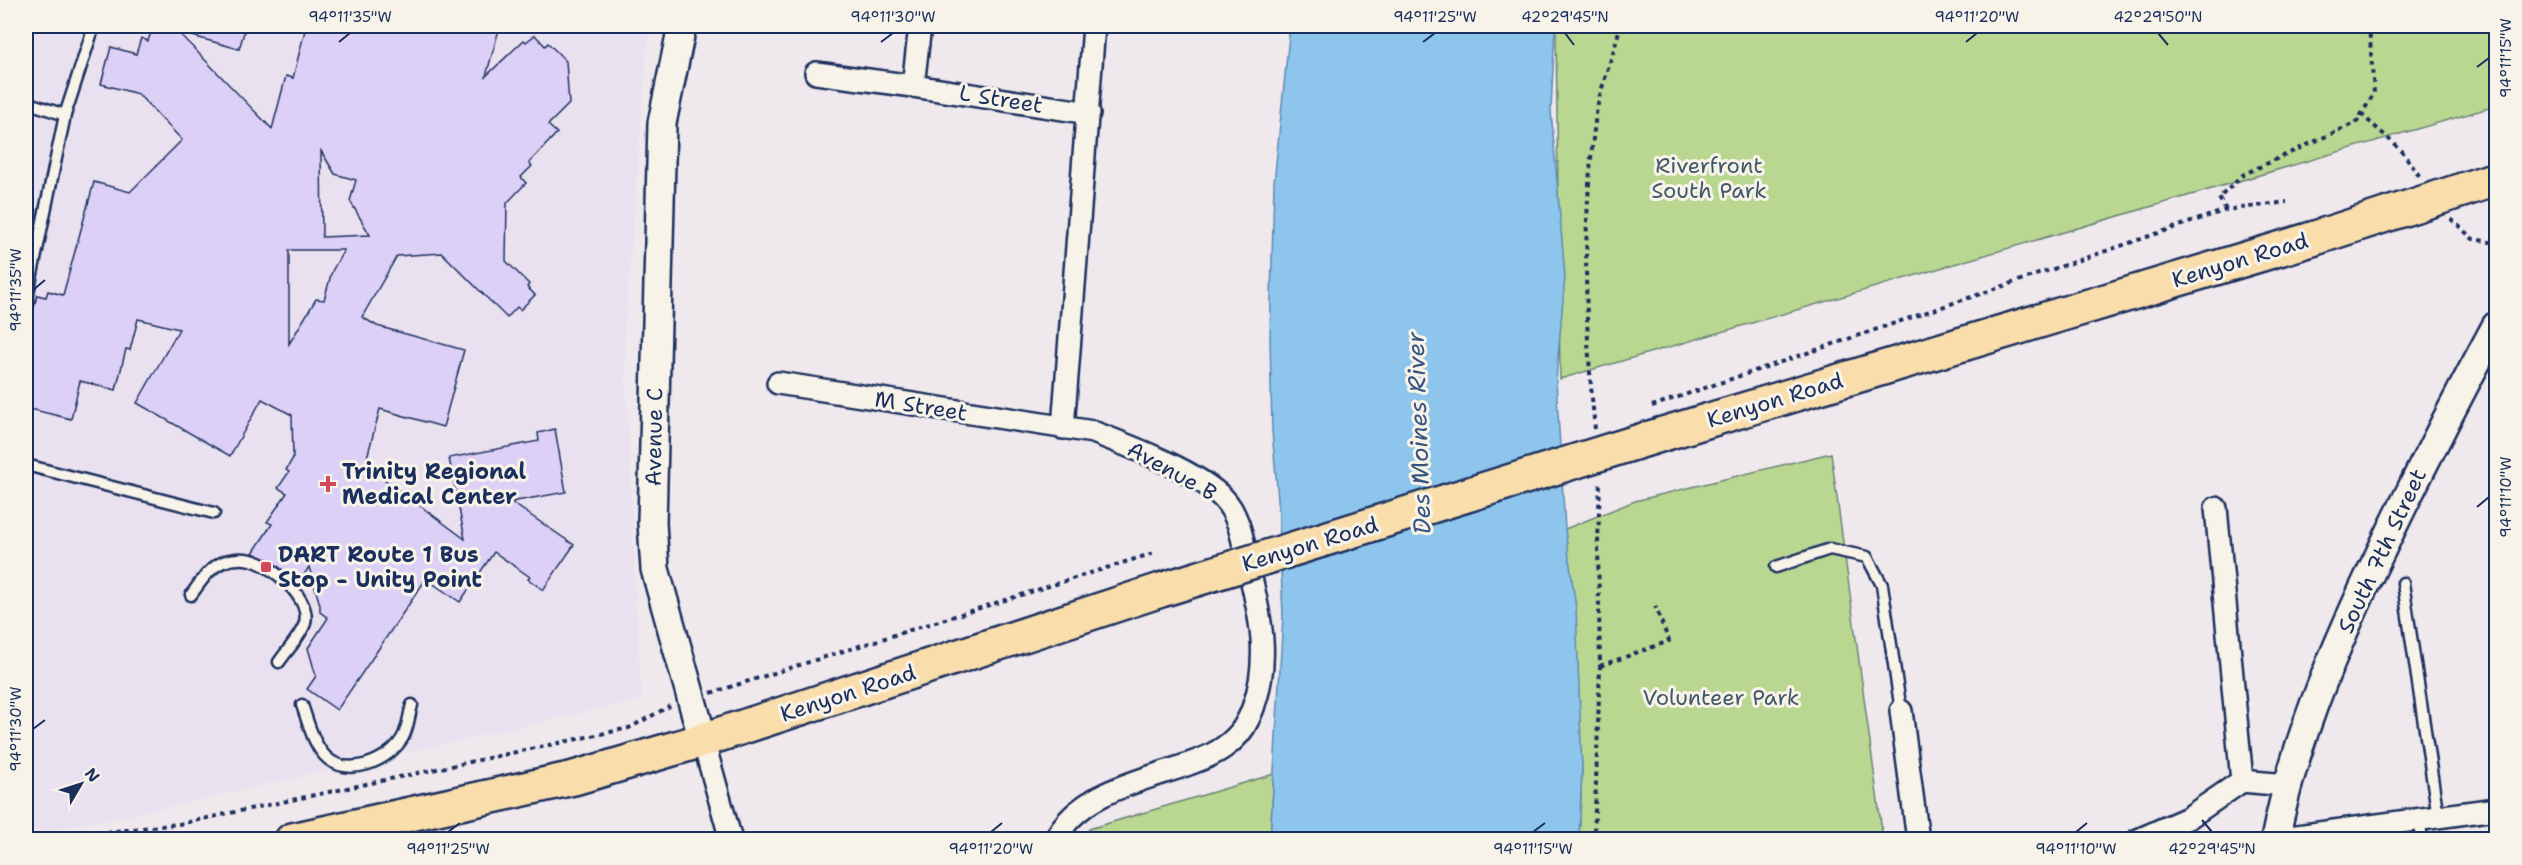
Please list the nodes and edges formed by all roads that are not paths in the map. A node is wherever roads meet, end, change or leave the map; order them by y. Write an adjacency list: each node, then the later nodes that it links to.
1 (94, 26): 9 (lane)
2 (682, 26): 25 (street, Avenue C)
3 (920, 26): 6 (street)
4 (1095, 26): 8 (street)
5 (816, 73): 6 (street, L Street)
6 (914, 86): 8 (street, L Street)
7 (26, 102): 9 (lane)
8 (1089, 113): 14 (street)
9 (65, 116): 11 (lane)
10 (2496, 179): 25 (main road, Kenyon Road, bridge)
11 (26, 303)
12 (2496, 326): 27 (street, South 7th Street)
13 (778, 383): 14 (street, M Street)
14 (1064, 428): 33 (street, Avenue B)
15 (26, 465): 17 (lane)
16 (2216, 508): 26 (street)
17 (214, 513)
18 (1776, 567): 24 (lane)
19 (2403, 583): 29 (lane)
20 (190, 595): 21 (lane)
21 (279, 662)
22 (302, 705): 23 (lane)
23 (412, 705)
24 (1901, 711): 34 (street)
25 (703, 740): 31 (main road, Kenyon Road); 32 (street, Avenue C)
26 (2242, 781): 27 (street); 35 (street)
27 (2286, 785): 30 (street, South 7th Street)
28 (2496, 809): 29 (street)
29 (2427, 825): 30 (street)
30 (2275, 839)
31 (292, 840)
32 (731, 840)
33 (1055, 840)
34 (1918, 840)
35 (2138, 840)

